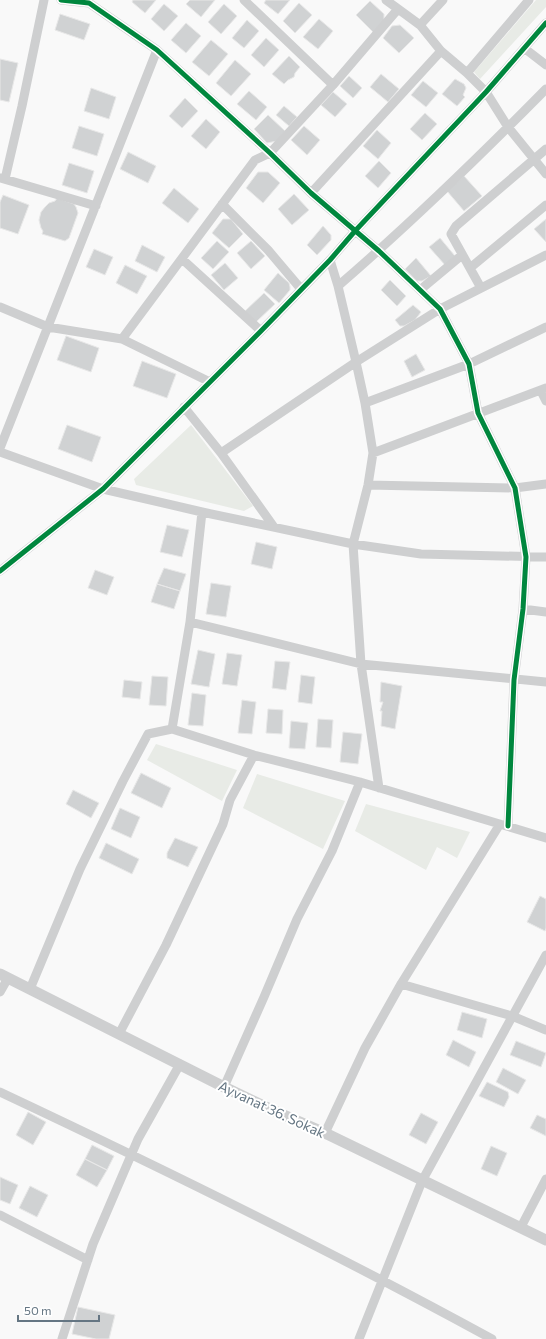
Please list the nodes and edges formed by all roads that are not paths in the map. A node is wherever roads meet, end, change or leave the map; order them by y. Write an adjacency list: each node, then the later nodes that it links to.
1 (44, 0): 24 (street)
2 (61, 0): 7 (street)
3 (244, 0): 16 (street)
4 (386, 0): 8 (street)
5 (443, 0): 10 (street)
6 (529, 0): 15 (street)
7 (89, 1): 12 (street)
8 (398, 9): 10 (street); 16 (street)
9 (546, 23): 11 (street)
10 (420, 25): 13 (street)
11 (524, 48): 14 (street); 18 (street)
12 (157, 50): 21 (street); 28 (street)
13 (442, 51): 15 (street); 25 (street)
14 (546, 65)
15 (467, 73): 18 (street)
16 (333, 85): 21 (street)
17 (546, 89): 19 (street)
18 (486, 92): 19 (street); 29 (street)
19 (508, 127): 22 (street); 30 (street)
20 (546, 149): 22 (street)
21 (270, 153): 25 (street); 26 (street)
22 (534, 159): 23 (street); 31 (street)
23 (546, 174)
24 (3, 178): 28 (street)
25 (311, 193): 29 (street)
26 (222, 204): 33 (street); 38 (street)
27 (546, 205): 35 (street)
28 (96, 206): 42 (street)
29 (355, 231): 30 (street); 34 (street)
30 (379, 251): 36 (street); 39 (street)
31 (462, 255): 35 (street); 39 (street)
32 (546, 255): 37 (street)
33 (182, 259): 44 (street); 45 (street)
34 (330, 260): 36 (street); 38 (street)
35 (470, 268): 37 (street)
36 (338, 286): 46 (street)
37 (481, 288): 41 (street)
38 (302, 289): 44 (street)
39 (420, 290): 41 (street)
40 (0, 307): 42 (street)
41 (440, 309): 46 (street); 47 (street)
42 (48, 327): 45 (street); 54 (street)
43 (546, 327): 47 (street)
44 (261, 331): 48 (street)
45 (122, 339): 48 (street)
46 (356, 362): 51 (street); 57 (street)
47 (469, 364): 51 (street); 53 (street)
48 (210, 382): 52 (street)
49 (543, 389): 50 (street); 53 (street)
50 (546, 401)
51 (365, 402): 56 (street)
52 (184, 407): 57 (street); 61 (street)
53 (478, 413): 56 (street); 60 (street)
54 (0, 448)
55 (0, 452): 61 (street)
56 (374, 453): 59 (street)
57 (221, 454): 63 (street)
58 (546, 484): 60 (street)
59 (368, 485): 60 (street); 64 (street)
60 (515, 488): 65 (street)
61 (103, 489): 62 (street); 67 (street)
62 (202, 512): 63 (street); 70 (street)
63 (274, 527): 64 (street)
64 (353, 544): 65 (street); 71 (street)
65 (526, 557): 66 (street); 68 (street)
66 (546, 557)
67 (0, 572)
68 (524, 609): 69 (street); 72 (street)
69 (546, 612)
70 (190, 622): 71 (street); 74 (street)
71 (360, 664): 72 (street); 77 (street)
72 (514, 680): 73 (street); 78 (street)
73 (546, 682)
74 (172, 729): 75 (street); 83 (street)
75 (254, 755): 76 (street); 87 (street)
76 (360, 782): 77 (street); 89 (street)
77 (379, 788): 78 (street)
78 (504, 825): 79 (street); 82 (street)
79 (546, 838)
80 (546, 954): 85 (street)
81 (4, 976): 83 (street, Ayvanat 36. Sokak); 84 (street)
82 (401, 984): 85 (street); 91 (street)
83 (30, 989): 87 (street, Ayvanat 36. Sokak)
84 (0, 992)
85 (512, 1016): 86 (street); 94 (street)
86 (546, 1030)
87 (119, 1034): 88 (street, Ayvanat 36. Sokak)
88 (180, 1064): 89 (street, Ayvanat 36. Sokak); 92 (street)
89 (224, 1087): 91 (street, Ayvanat 36. Sokak)
90 (0, 1092): 92 (street)
91 (325, 1133): 94 (street, Ayvanat 36. Sokak)
92 (132, 1154): 98 (street); 99 (street)
93 (546, 1179): 96 (street)
94 (422, 1181): 96 (street, Ayvanat 36. Sokak); 99 (street)
95 (0, 1215): 98 (street)
96 (521, 1227): 97 (street, Ayvanat 36. Sokak)
97 (546, 1240)
98 (88, 1260): 100 (street)
99 (382, 1280): 101 (street); 102 (street)
100 (62, 1339)
101 (359, 1339)
102 (492, 1339)

